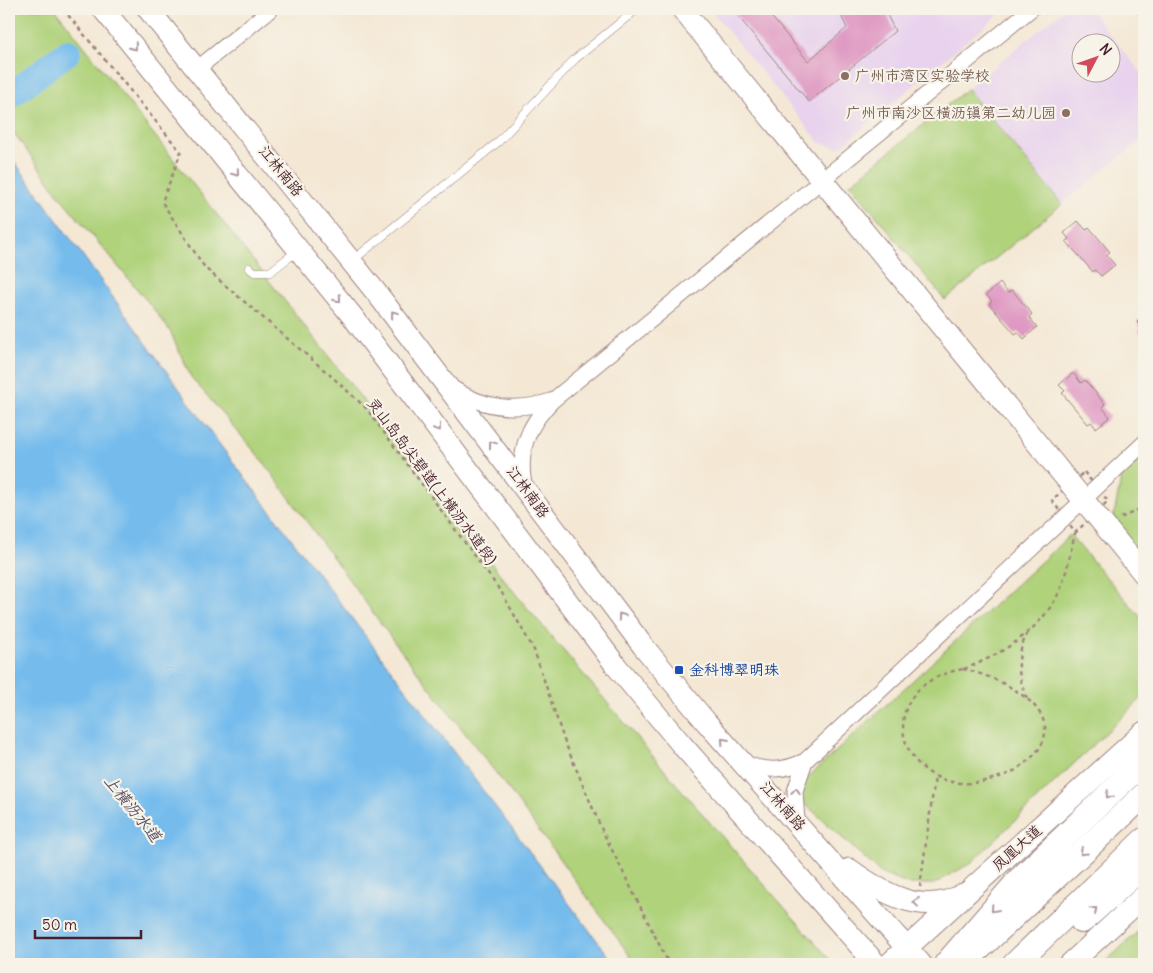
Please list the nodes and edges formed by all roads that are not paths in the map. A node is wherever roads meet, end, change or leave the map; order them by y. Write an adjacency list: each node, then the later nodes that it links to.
1 (103, 9): 9 (main road, one-way to 9)
2 (148, 9): 7 (main road, 江林南路)
3 (271, 9): 7 (street)
4 (637, 9): 10 (lane)
5 (682, 9): 8 (main road)
6 (1031, 9): 8 (street)
7 (197, 69): 10 (main road, 江林南路)
8 (822, 180): 13 (street); 16 (main road)
9 (298, 250): 11 (lane); 30 (main road, one-way to 30)
10 (352, 261): 12 (main road, 江林南路, one-way to 10)
11 (249, 268)
12 (448, 385): 13 (street); 15 (main road, 江林南路, one-way to 12)
13 (552, 401): 15 (street)
14 (1144, 443): 16 (street)
15 (524, 486): 21 (main road, 江林南路, one-way to 15)
16 (1083, 499): 17 (main road); 19 (street)
17 (1144, 574)
18 (1144, 732): 27 (main road, 凤凰大道)
19 (805, 761): 21 (street); 23 (street, one-way to 19)
20 (1144, 761): 33 (main road, one-way to 33)
21 (743, 762): 23 (main road, 江林南路)
22 (1144, 795): 34 (main road, one-way to 34)
23 (797, 822): 25 (main road, 江林南路)
24 (1144, 840): 35 (main road)
25 (815, 843): 27 (main road, one-way to 25); 29 (main road, 江林南路)
26 (1144, 865): 36 (main road, one-way to 26)
27 (978, 884): 29 (main road, 凤凰大道)
28 (1144, 896): 37 (main road)
29 (907, 948): 31 (main road, 凤凰大道); 32 (main road, 江林南路)
30 (876, 964)
31 (890, 964)
32 (921, 964)
33 (946, 964)
34 (962, 964)
35 (1015, 964)
36 (1030, 964)
37 (1070, 964)

